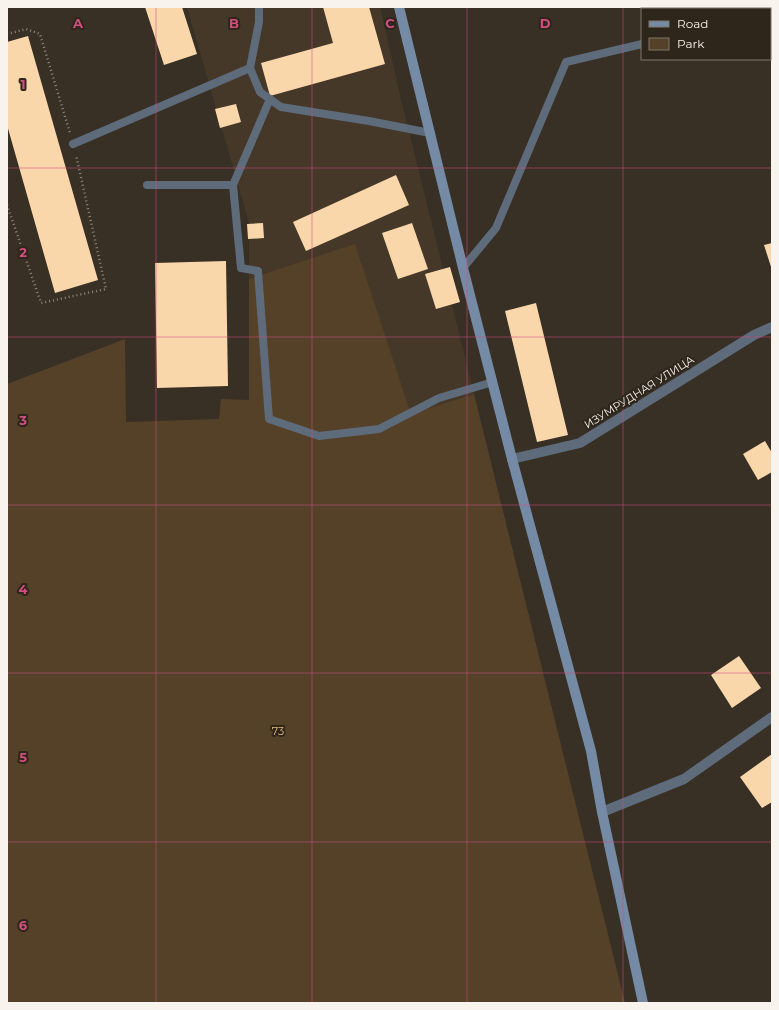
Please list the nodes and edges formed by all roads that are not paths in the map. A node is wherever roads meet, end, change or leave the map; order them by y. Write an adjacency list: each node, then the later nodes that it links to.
1 (259, 7): 4 (lane)
2 (399, 7): 6 (street)
3 (641, 44): 10 (lane)
4 (250, 68): 5 (lane); 7 (lane)
5 (270, 99): 6 (lane); 9 (lane)
6 (430, 133): 10 (street)
7 (73, 144)
8 (147, 185): 9 (lane)
9 (233, 185): 12 (lane)
10 (463, 268): 12 (street)
11 (772, 327): 13 (street, ИЗУМРУДНАЯ УЛИЦА)
12 (493, 382): 13 (street)
13 (512, 459): 15 (street)
14 (772, 717): 15 (street)
15 (602, 812): 16 (street)
16 (643, 1003)

